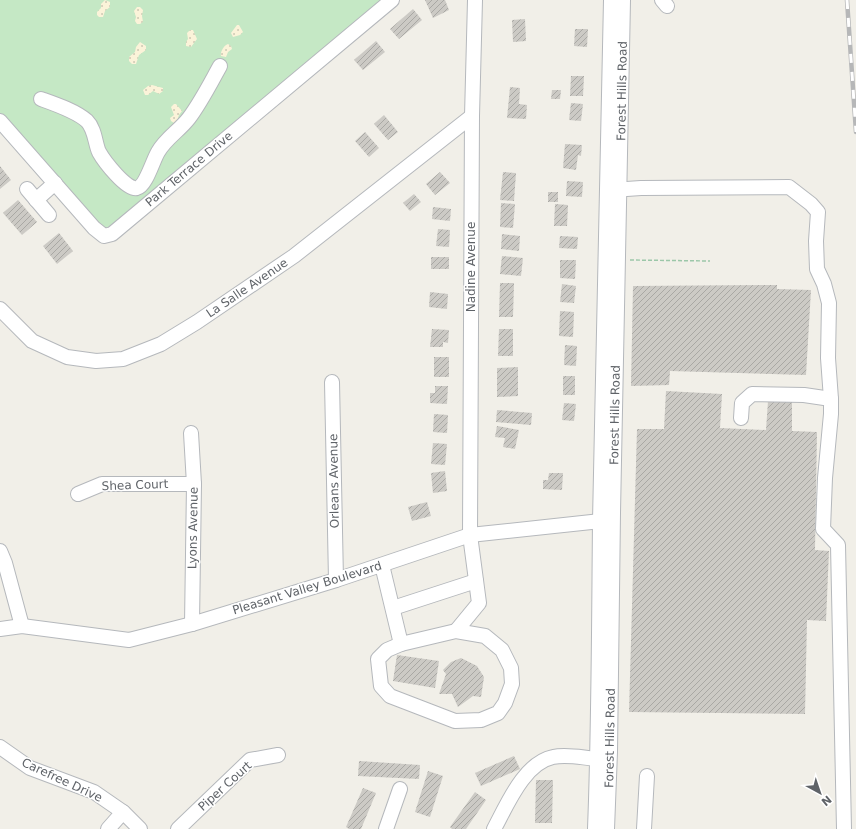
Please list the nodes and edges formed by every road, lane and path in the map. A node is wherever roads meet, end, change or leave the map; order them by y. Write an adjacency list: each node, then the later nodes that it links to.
1 (384, 0): 8 (street)
2 (392, 0): 11 (street, Park Terrace Drive)
3 (475, 0): 9 (street, Nadine Avenue)
4 (611, 0): 12 (street, Forest Hills Road)
5 (623, 0): 12 (street, Forest Hills Road)
6 (220, 66): 7 (street)
7 (40, 99)
8 (0, 114)
9 (472, 116): 16 (street, La Salle Avenue); 24 (street, Nadine Avenue)
10 (0, 120): 11 (street, Park Terrace Drive)
11 (55, 183): 13 (street)
12 (614, 189): 18 (street); 23 (street, Forest Hills Road)
13 (48, 215)
14 (630, 260): 15 (path)
15 (710, 261)
16 (0, 309)
17 (332, 382): 27 (street, Orleans Avenue)
18 (831, 400): 19 (street); 49 (street)
19 (741, 418)
20 (191, 433): 21 (street, Lyons Avenue)
21 (194, 484): 22 (street, Shea Court); 30 (street, Lyons Avenue)
22 (78, 494)
23 (607, 520): 24 (street, Pleasant Valley Boulevard); 37 (street, Forest Hills Road)
24 (470, 535): 26 (street, Pleasant Valley Boulevard); 28 (street, Nadine Avenue)
25 (0, 551): 31 (street)
26 (382, 565): 27 (street, Pleasant Valley Boulevard); 29 (street)
27 (336, 580): 30 (street, Pleasant Valley Boulevard)
28 (476, 581): 29 (street); 33 (street, Nadine Avenue)
29 (392, 608): 34 (street)
30 (192, 624): 31 (street, Pleasant Valley Boulevard)
31 (22, 626): 32 (street, Pleasant Valley Boulevard)
32 (0, 629)
33 (456, 631): 34 (street); 34 (street)
34 (401, 644)
35 (0, 747): 40 (street, Carefree Drive)
36 (278, 755): 43 (street, Piper Court)
37 (604, 759): 45 (street); 46 (street, Forest Hills Road); 47 (street, Forest Hills Road)
38 (647, 776): 48 (street)
39 (400, 789): 44 (street)
40 (123, 812): 41 (street); 42 (street, Carefree Drive)
41 (108, 829)
42 (140, 829)
43 (178, 829)
44 (386, 829)
45 (494, 829)
46 (595, 829)
47 (607, 829)
48 (644, 829)
49 (844, 829)

